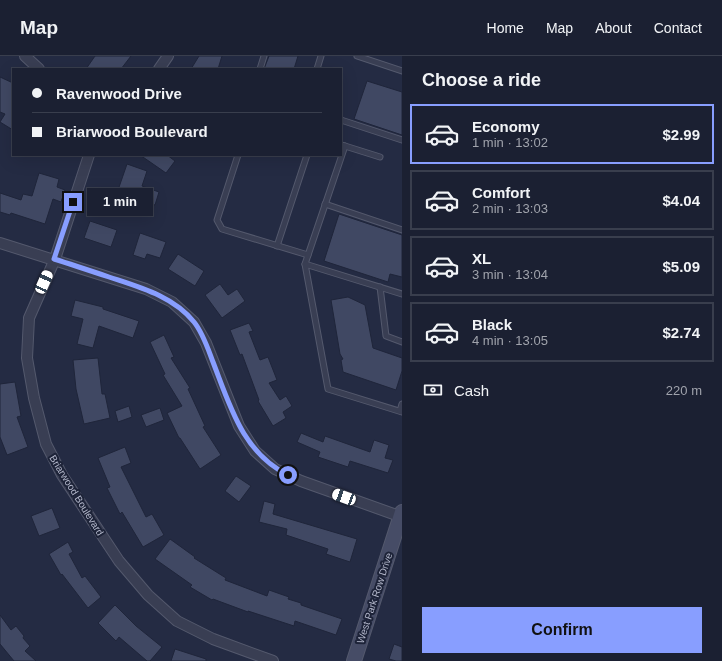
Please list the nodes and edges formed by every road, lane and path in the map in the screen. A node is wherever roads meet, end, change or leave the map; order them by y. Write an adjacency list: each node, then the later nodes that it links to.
1 (25, 56): 6 (street)
2 (168, 56): 7 (street)
3 (264, 56): 8 (lane)
4 (321, 56): 9 (lane)
5 (357, 56): 10 (lane)
6 (38, 68)
7 (160, 68)
8 (260, 68)
9 (317, 68)
10 (402, 71)
11 (342, 120): 12 (lane)
12 (402, 140)
13 (343, 145): 18 (lane)
14 (89, 156): 24 (street, Briarwood Boulevard)
15 (238, 156): 22 (lane)
16 (307, 156): 22 (lane)
17 (340, 156): 19 (lane)
18 (380, 157)
19 (325, 204): 20 (lane); 23 (lane)
20 (402, 230)
21 (0, 243): 24 (street)
22 (277, 246): 23 (lane)
23 (308, 255): 25 (lane)
24 (54, 259): 31 (street); 32 (street, Briarwood Boulevard)
25 (305, 264): 26 (lane); 30 (lane)
26 (380, 287): 27 (lane); 28 (lane)
27 (402, 294)
28 (402, 342)
29 (402, 404): 30 (lane)
30 (401, 412)
31 (402, 516): 33 (main road, West Park Row Drive)
32 (273, 661)
33 (354, 661)

